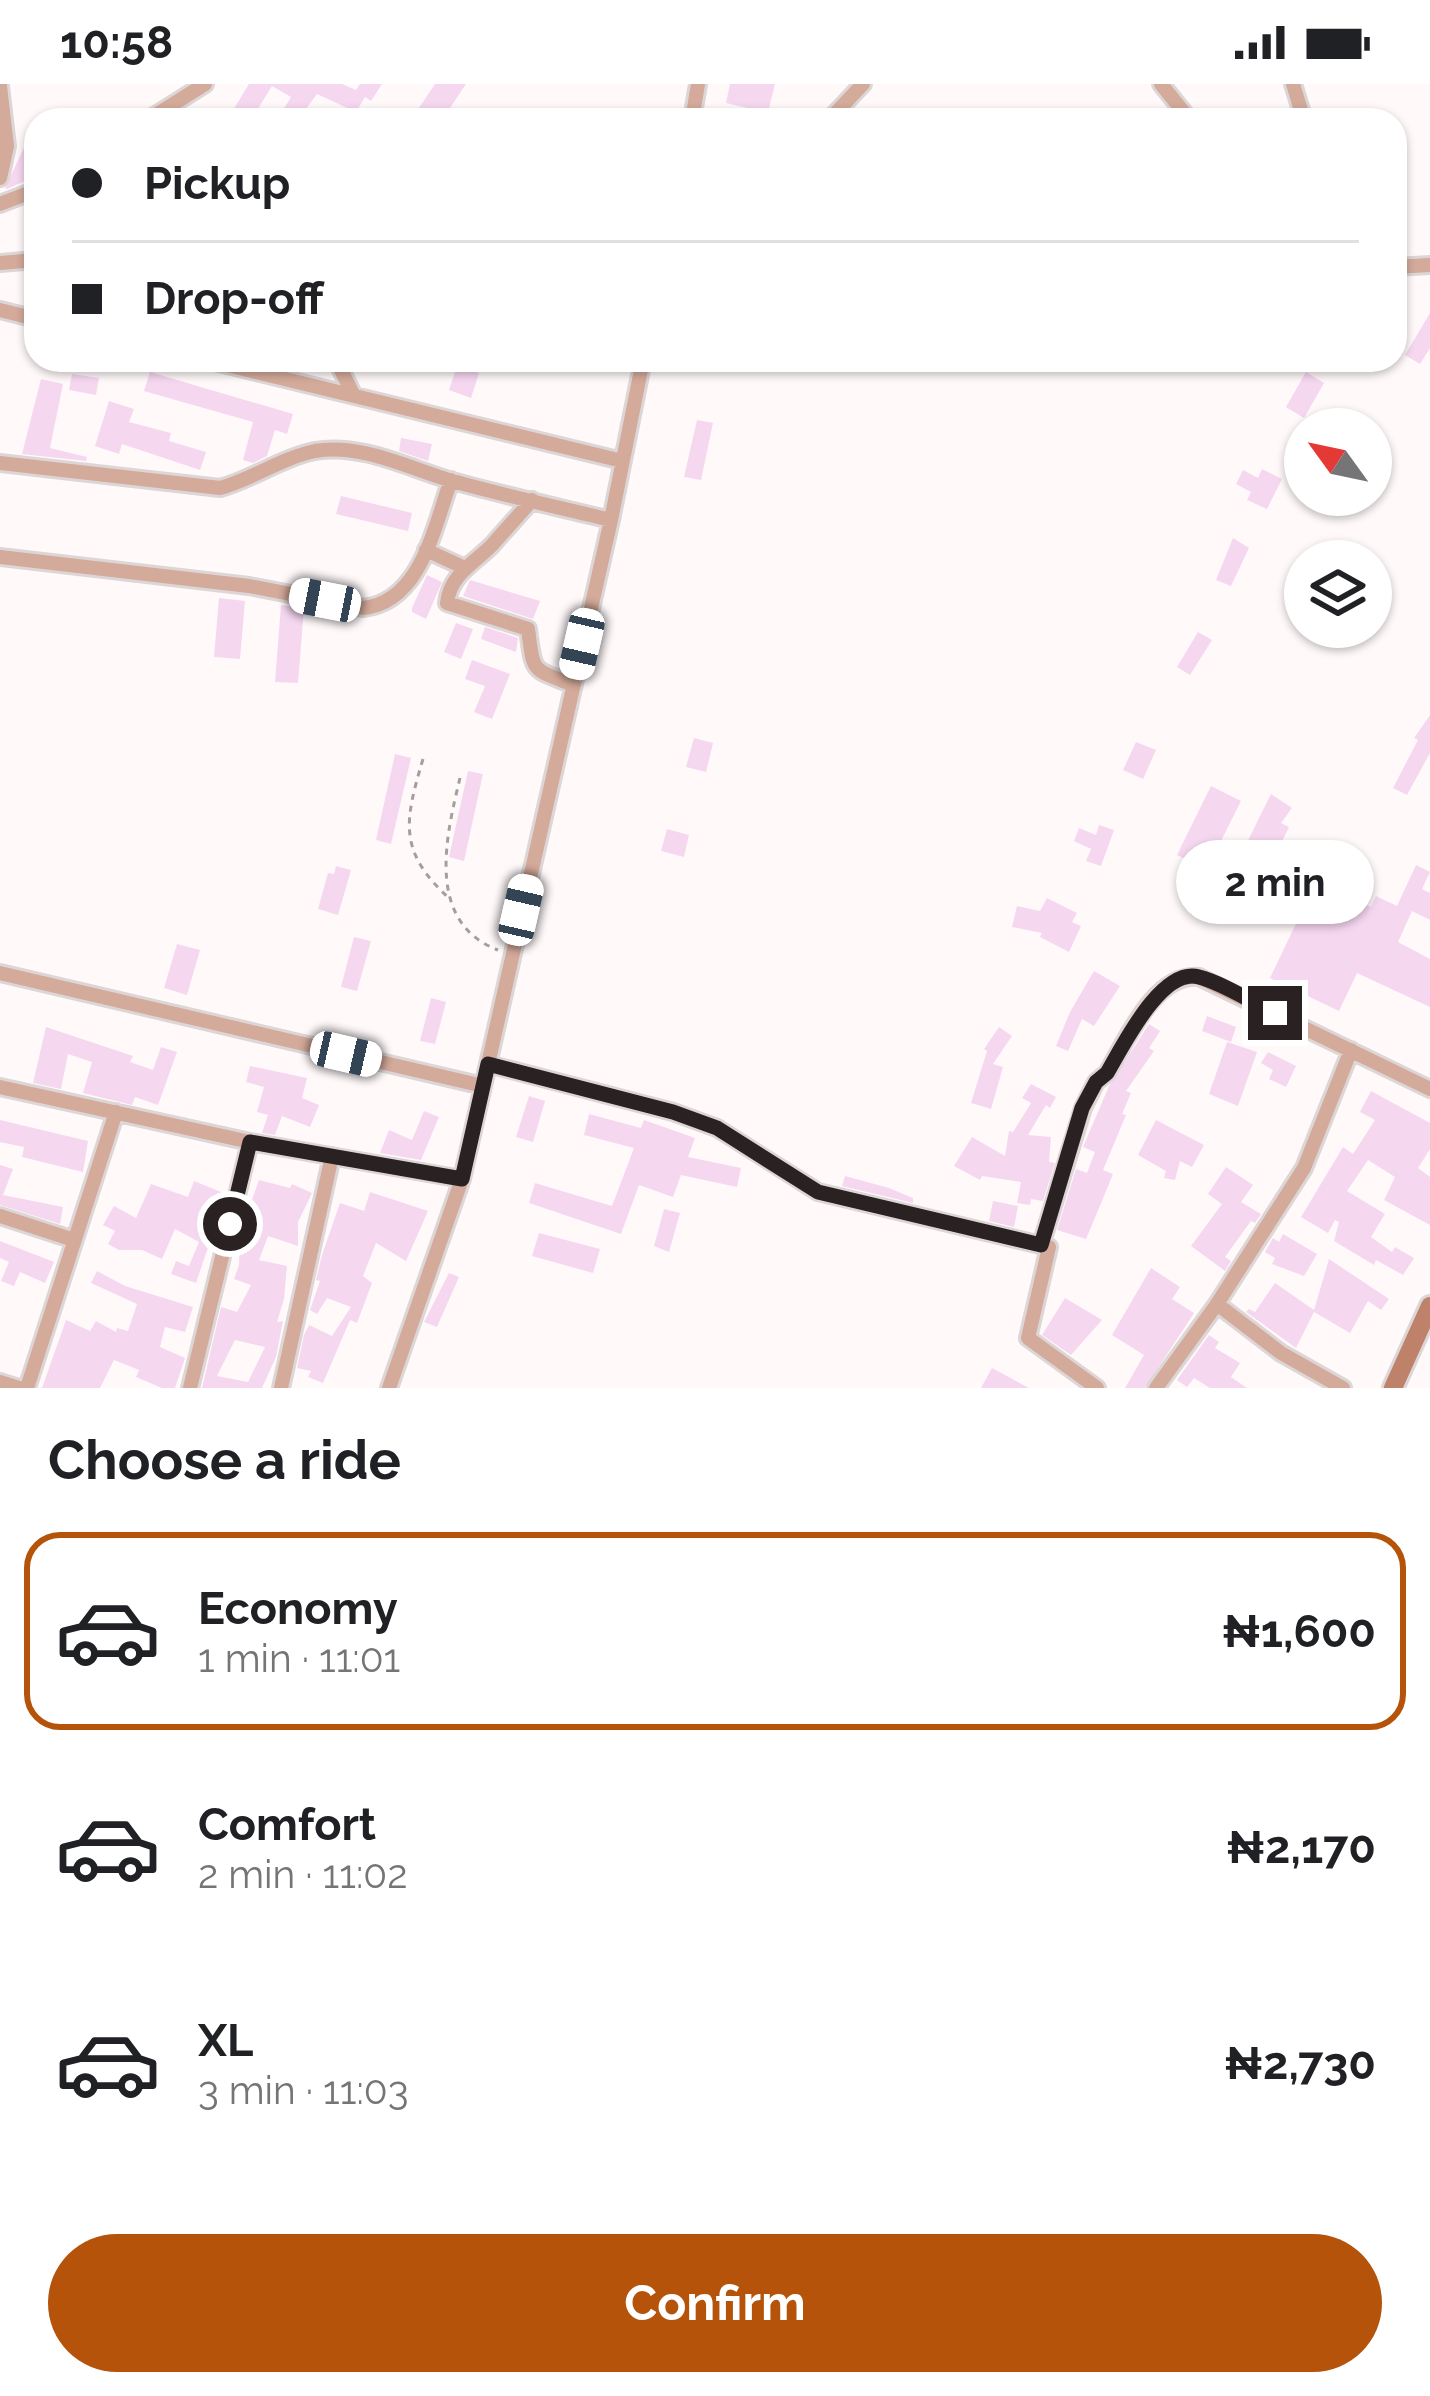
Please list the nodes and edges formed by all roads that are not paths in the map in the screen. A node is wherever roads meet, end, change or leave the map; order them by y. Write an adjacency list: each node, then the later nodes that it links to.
1 (206, 84): 5 (street)
2 (863, 84): 6 (street)
3 (1161, 84): 7 (street)
4 (0, 86): 8 (street)
5 (167, 108)
6 (840, 108)
7 (1180, 108)
8 (0, 178)
9 (258, 372): 12 (street)
10 (342, 372): 12 (street)
11 (641, 372): 13 (street)
12 (352, 394): 13 (street)
13 (622, 461): 17 (street)
14 (0, 463): 15 (street)
15 (451, 480): 16 (street); 18 (street)
16 (532, 500): 17 (street); 20 (street)
17 (611, 520): 21 (street)
18 (426, 550): 19 (street); 20 (street)
19 (0, 557)
20 (465, 568): 21 (street)
21 (573, 685): 24 (street)
22 (0, 973): 25 (street)
23 (1351, 1050): 27 (street); 34 (street); 35 (street)
24 (488, 1064): 25 (street); 34 (street)
25 (483, 1086): 31 (street)
26 (0, 1087): 28 (street)
27 (1430, 1090)
28 (116, 1112): 29 (street); 33 (street)
29 (250, 1142): 30 (street); 39 (street)
30 (332, 1156): 31 (street); 40 (street)
31 (462, 1179): 41 (street)
32 (0, 1216): 33 (street)
33 (74, 1240): 38 (street)
34 (1041, 1245): 42 (street)
35 (1217, 1304): 43 (street); 44 (street)
36 (1430, 1306): 45 (main road)
37 (0, 1382): 38 (street)
38 (23, 1388)
39 (190, 1388)
40 (281, 1388)
41 (389, 1388)
42 (1097, 1388)
43 (1156, 1388)
44 (1342, 1388)
45 (1393, 1388)

